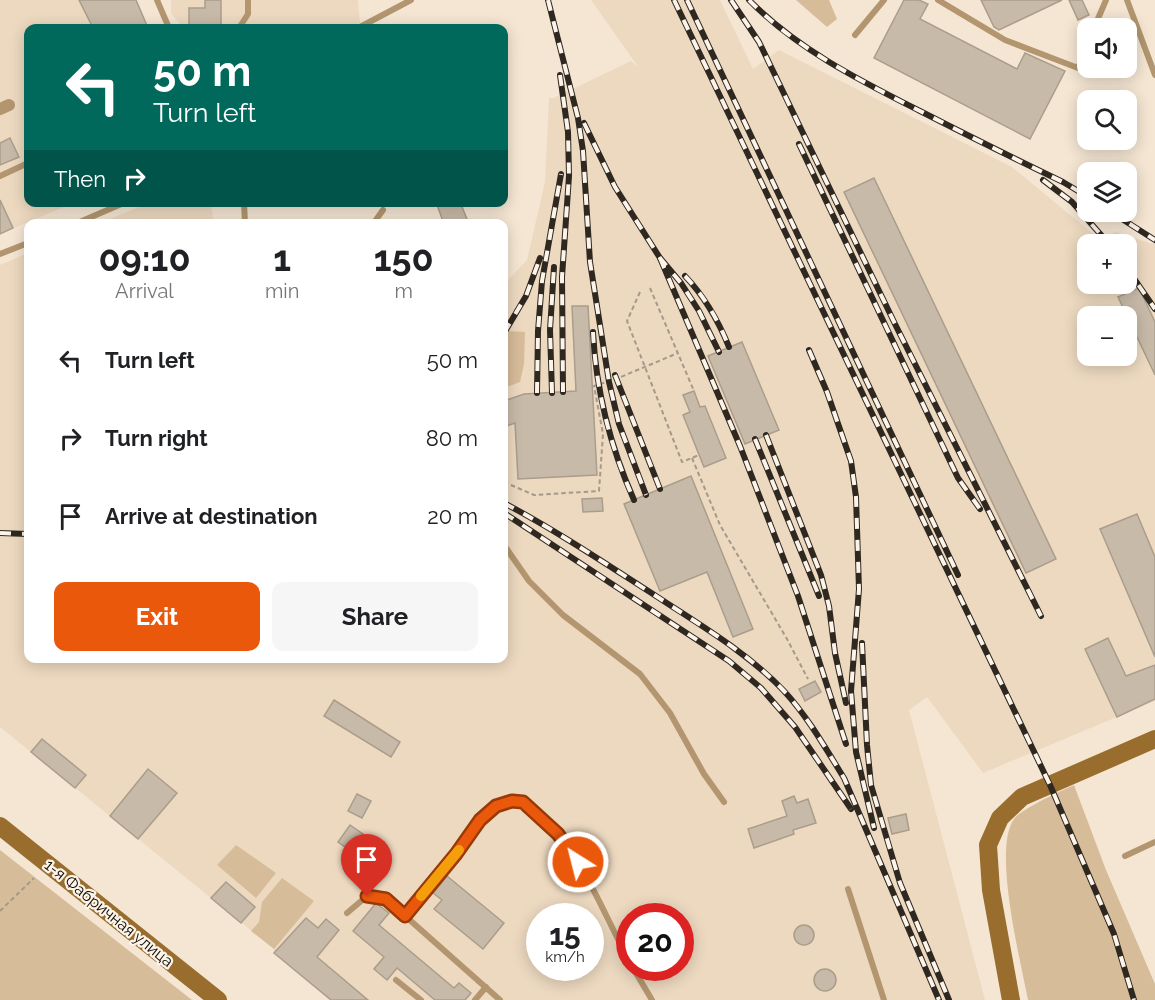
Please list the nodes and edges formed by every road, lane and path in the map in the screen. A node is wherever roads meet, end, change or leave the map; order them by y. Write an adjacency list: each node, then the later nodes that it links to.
1 (157, 0): 9 (lane)
2 (248, 0): 10 (lane)
3 (411, 0): 11 (lane)
4 (884, 0): 12 (lane)
5 (938, 0): 13 (lane)
6 (1127, 0): 14 (lane)
7 (1104, 2): 8 (lane)
8 (1098, 18)
9 (167, 24)
10 (242, 24)
11 (366, 24)
12 (855, 35)
13 (1077, 68)
14 (1155, 75)
15 (24, 165): 16 (lane)
16 (0, 176)
17 (114, 207): 19 (lane)
18 (383, 210): 20 (lane)
19 (87, 219)
20 (377, 219)
21 (24, 245): 22 (lane)
22 (0, 254)
23 (650, 288): 25 (path)
24 (640, 292): 26 (path)
25 (678, 353): 26 (path); 27 (path)
26 (644, 367): 29 (path); 30 (path)
27 (694, 391)
28 (699, 455): 29 (path)
29 (692, 458): 32 (path)
30 (508, 484)
31 (508, 551): 34 (lane)
32 (808, 680)
33 (1155, 739): 53 (main road)
34 (724, 802)
35 (0, 826): 47 (main road, 1-я Фабричная улица)
36 (1155, 842): 37 (lane)
37 (1125, 856)
38 (34, 878): 40 (path)
39 (848, 889): 52 (lane)
40 (0, 910)
41 (347, 913): 42 (lane)
42 (405, 916): 43 (lane); 46 (lane)
43 (616, 935)
44 (396, 980): 48 (lane)
45 (641, 981): 51 (lane)
46 (486, 987): 49 (lane); 50 (lane)
47 (218, 1000)
48 (421, 1000)
49 (475, 1000)
50 (500, 1000)
51 (652, 1000)
52 (884, 1000)
53 (1011, 1000)

